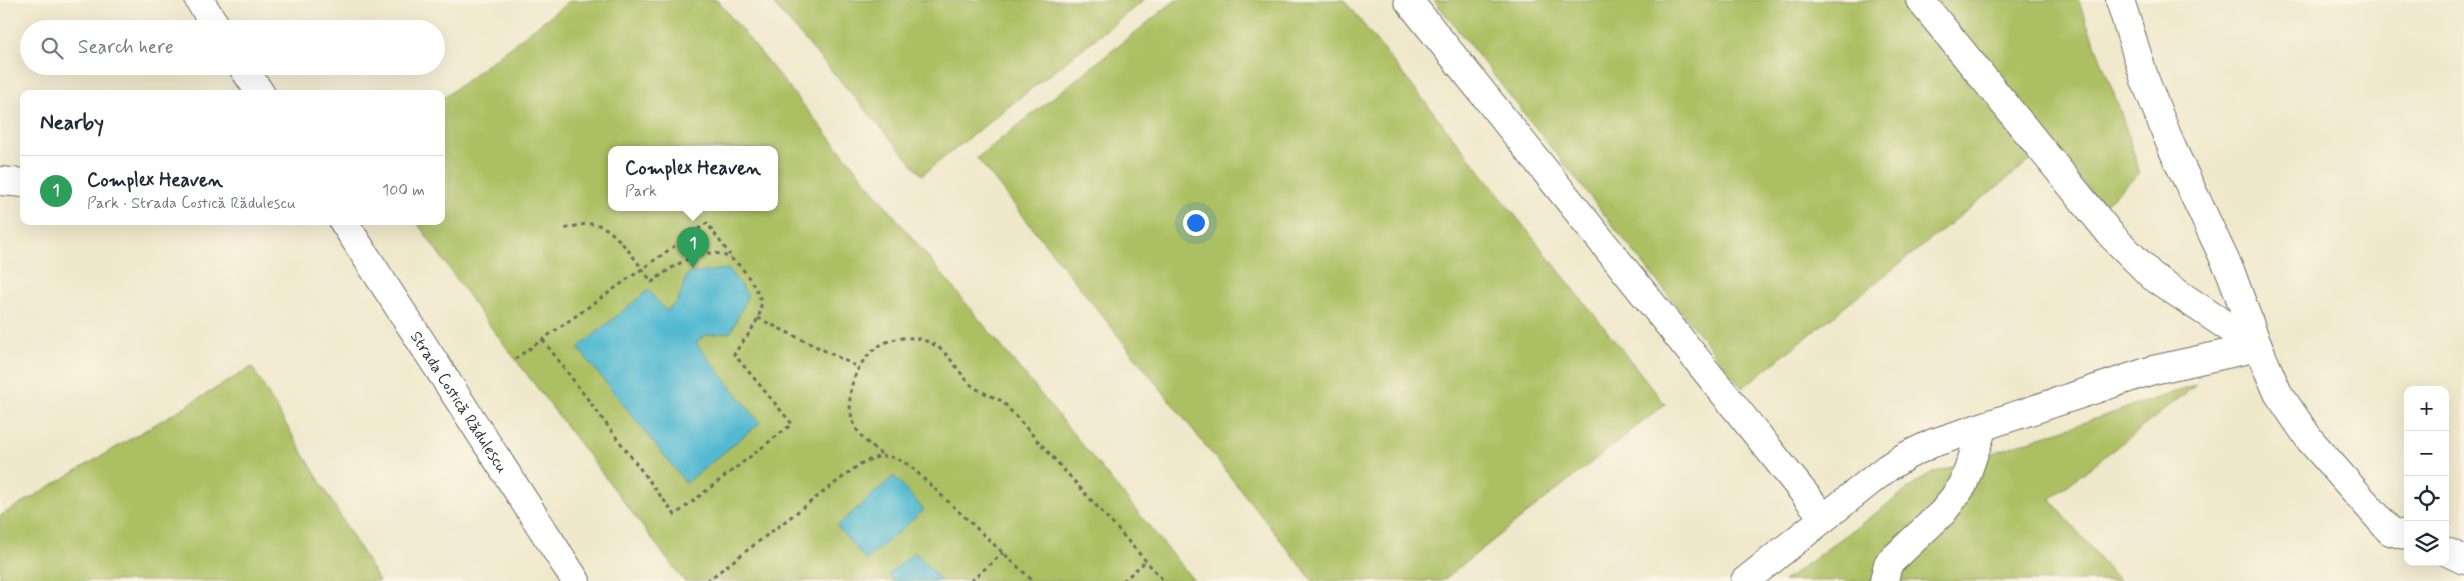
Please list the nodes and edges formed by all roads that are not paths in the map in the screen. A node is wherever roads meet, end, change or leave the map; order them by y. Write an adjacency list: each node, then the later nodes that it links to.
1 (199, 0): 5 (street)
2 (1408, 0): 13 (street)
3 (1920, 0): 11 (street)
4 (2120, 0): 11 (street)
5 (212, 20)
6 (248, 75): 7 (street)
7 (258, 90)
8 (0, 182): 9 (street)
9 (20, 183)
10 (347, 225): 17 (street, Strada Costică Rădulescu)
11 (2258, 347): 12 (street); 14 (street)
12 (1983, 427): 13 (street); 19 (street)
13 (1824, 518): 18 (street)
14 (2404, 535)
15 (2449, 553): 16 (street)
16 (2464, 560)
17 (576, 581)
18 (1745, 581)
19 (1884, 581)

